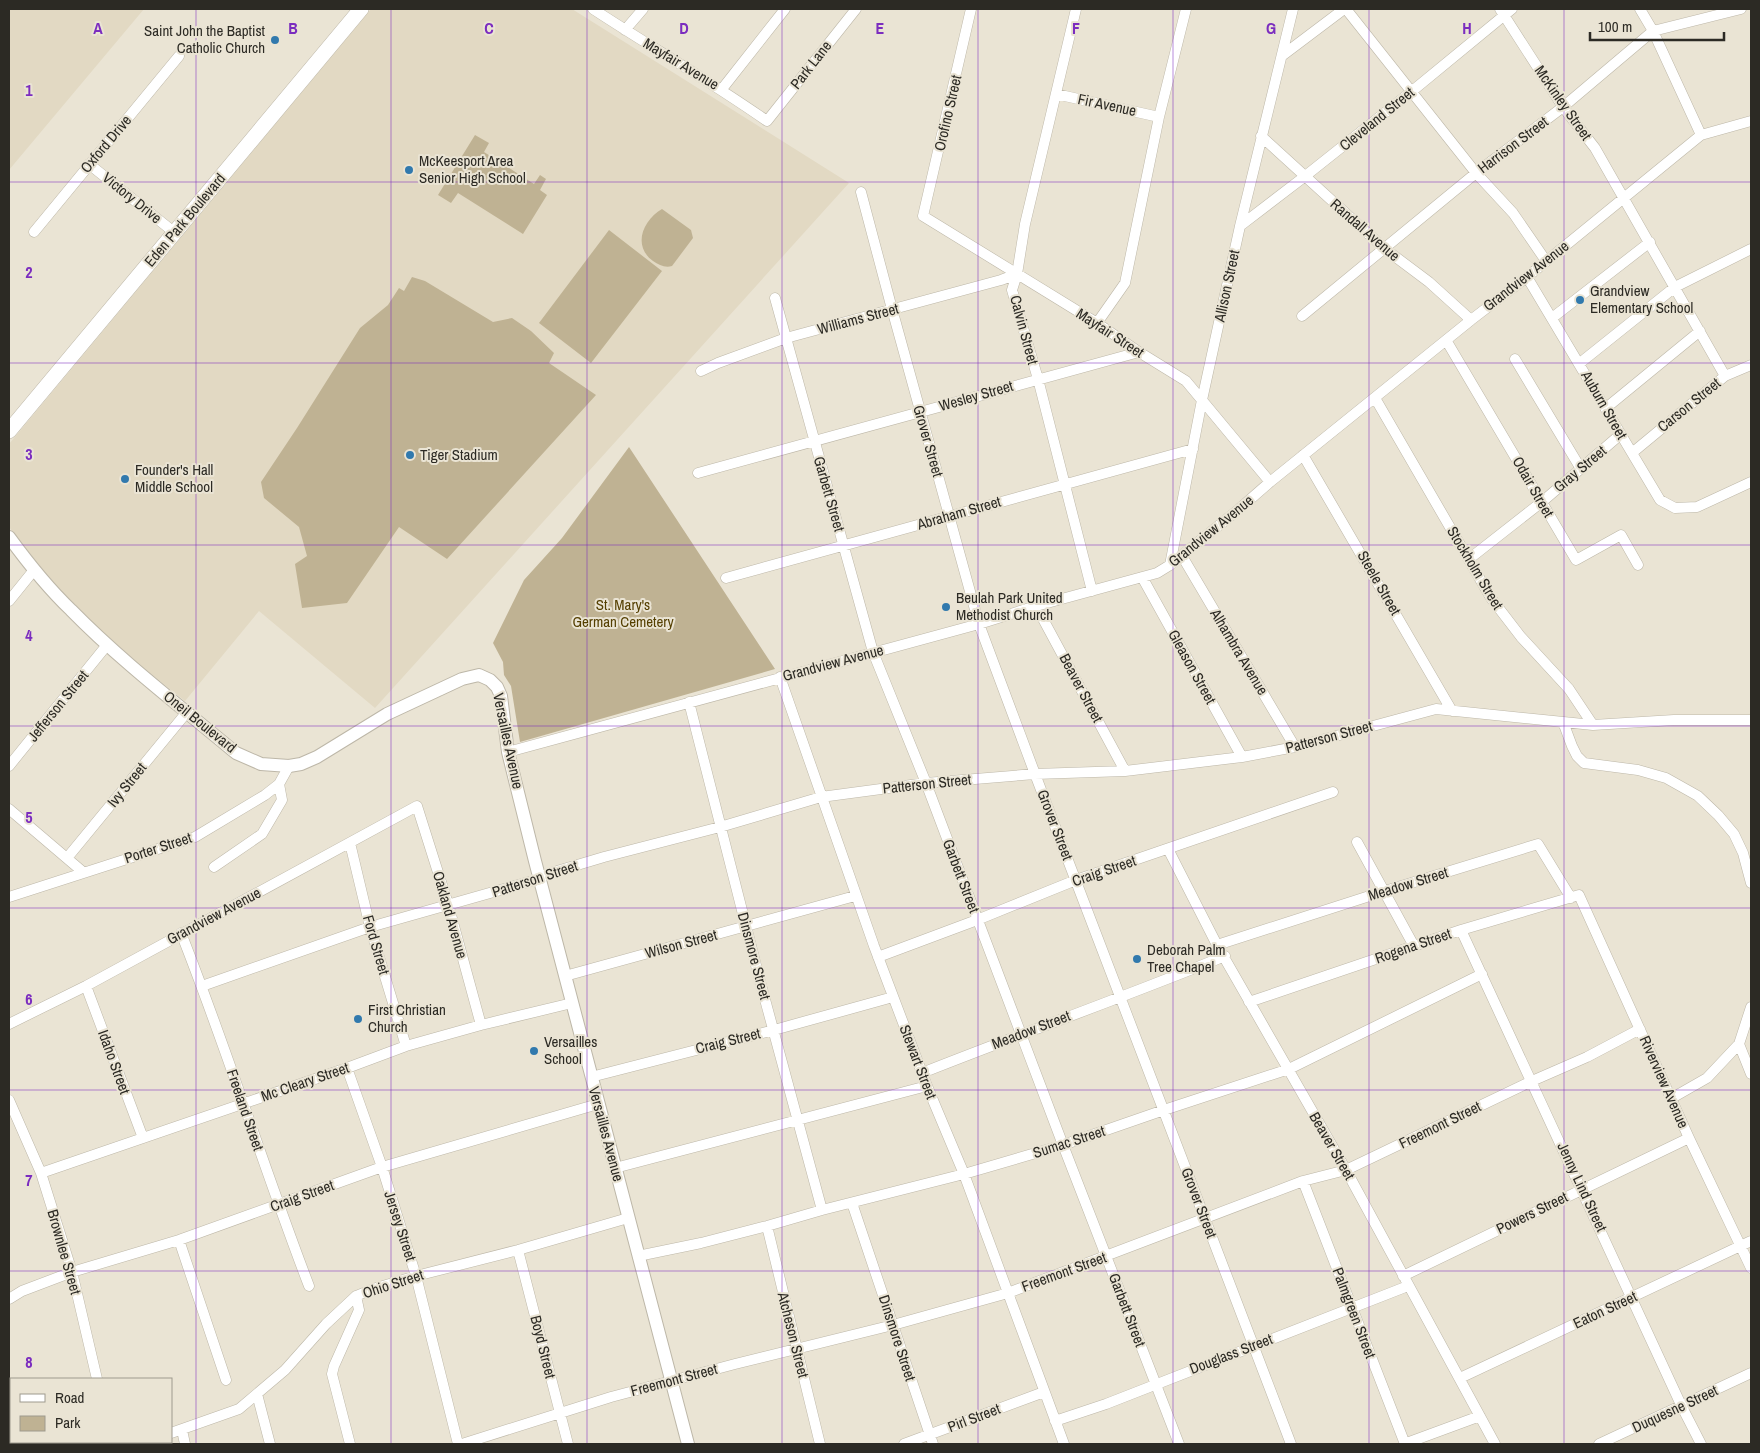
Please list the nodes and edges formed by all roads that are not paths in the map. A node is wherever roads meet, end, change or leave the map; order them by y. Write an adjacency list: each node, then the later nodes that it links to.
1 (361, 9): 35 (main road, Eden Park Boulevard)
2 (593, 9): 14 (street, Mayfair Avenue)
3 (643, 9): 14 (street)
4 (785, 9): 18 (street)
5 (971, 9): 32 (street, Orofino Street)
6 (1076, 9): 20 (street, Calvin Street)
7 (1186, 9): 22 (street)
8 (1293, 9): 16 (street, Allison Street)
9 (1345, 9): 16 (street); 19 (street)
10 (1640, 9): 15 (street)
11 (1741, 9): 15 (street, Harrison Street)
12 (851, 11): 23 (street, Park Lane)
13 (1505, 11): 19 (street, Cleveland Street); 21 (street, McKinley Street)
14 (625, 30): 18 (street, Mayfair Avenue)
15 (1653, 32): 21 (street, Harrison Street); 25 (street)
16 (1283, 55): 26 (street, Allison Street)
17 (179, 56): 27 (street, Oxford Drive)
18 (722, 89): 23 (street, Mayfair Avenue)
19 (1411, 92): 28 (street); 29 (street, Cleveland Street)
20 (1056, 94): 22 (street, Fir Avenue); 40 (street, Calvin Street)
21 (1563, 107): 28 (street, Harrison Street); 31 (street, McKinley Street)
22 (1159, 117): 48 (street)
23 (767, 121)
24 (1751, 121): 25 (street, Grandview Avenue)
25 (1701, 135): 31 (street, Grandview Avenue)
26 (1261, 136): 29 (street, Randall Avenue); 33 (street, Allison Street)
27 (89, 164): 34 (street, Oxford Drive); 35 (street, Victory Drive)
28 (1476, 173): 37 (street, Harrison Street); 39 (street)
29 (1304, 177): 33 (street, Cleveland Street); 37 (street, Randall Avenue)
30 (861, 192): 44 (street, Grover Street)
31 (1624, 199): 36 (street, McKinley Street); 39 (street, Grandview Avenue)
32 (922, 216): 40 (street, Mayfair Street)
33 (1240, 226): 60 (street, Allison Street)
34 (34, 232)
35 (175, 233): 63 (main road, Eden Park Boulevard)
36 (1650, 242): 42 (street, McKinley Street); 46 (street)
37 (1385, 249): 45 (street, Harrison Street); 47 (street, Randall Avenue)
38 (1751, 249): 42 (street)
39 (1546, 262): 41 (street, Grandview Avenue)
40 (1017, 274): 44 (street, Williams Street); 48 (street, Mayfair Street); 58 (street, Calvin Street)
41 (1527, 277): 46 (street, Auburn Street); 47 (street, Grandview Avenue)
42 (1675, 287): 49 (street, McKinley Street); 54 (street)
43 (775, 298): 50 (street, Garbett Street)
44 (892, 310): 50 (street, Williams Street); 62 (street, Grover Street)
45 (1302, 316)
46 (1552, 318): 54 (street, Auburn Street)
47 (1471, 320): 51 (street, Grandview Avenue)
48 (1097, 323): 52 (street, Mayfair Street)
49 (1700, 331): 57 (street, McKinley Street); 61 (street)
50 (786, 338): 56 (street, Williams Street); 65 (street, Garbett Street)
51 (1446, 340): 59 (street, Grandview Avenue); 74 (street, Odair Street)
52 (1139, 352): 58 (street, Wesley Street); 60 (street, Mayfair Street)
53 (1514, 360): 69 (street)
54 (1580, 363): 61 (street, Auburn Street)
55 (1751, 365): 57 (street, Carson Street)
56 (702, 371)
57 (1725, 376): 67 (street, Carson Street)
58 (1038, 379): 62 (street, Wesley Street); 73 (street, Calvin Street)
59 (1375, 398): 68 (street, Grandview Avenue); 79 (street, Stockholm Street)
60 (1202, 400): 66 (street, Allison Street); 71 (street, Mayfair Street)
61 (1606, 408): 64 (street, Auburn Street)
62 (920, 412): 65 (street, Wesley Street); 75 (street, Grover Street)
63 (9, 431)
64 (1621, 434): 67 (street, Auburn Street); 69 (street, Gray Street)
65 (814, 441): 70 (street, Wesley Street); 77 (street, Garbett Street)
66 (1193, 449): 73 (street, Abraham Street); 80 (street, Allison Street)
67 (1632, 453): 72 (street, Auburn Street)
68 (1303, 455): 71 (street, Grandview Avenue); 94 (street, Steele Street)
69 (1580, 468): 74 (street, Gray Street)
70 (698, 473)
71 (1270, 482): 78 (street, Grandview Avenue)
72 (1751, 482)
73 (1065, 483): 75 (street, Abraham Street); 85 (street, Calvin Street)
74 (1543, 501): 79 (street, Gray Street); 81 (street, Odair Street)
75 (950, 516): 77 (street, Abraham Street); 88 (street, Grover Street)
76 (9, 538): 82 (street, Oneil Boulevard)
77 (844, 546): 84 (street, Abraham Street); 90 (street, Garbett Street)
78 (1182, 556): 80 (street, Grandview Avenue); 99 (street, Alhambra Avenue)
79 (1469, 559): 98 (street, Stockholm Street)
80 (1170, 565): 83 (street, Grandview Avenue)
81 (1638, 565)
82 (34, 570): 86 (street); 89 (street, Oneil Boulevard)
83 (1142, 577): 85 (street, Grandview Avenue); 101 (street, Gleason Street)
84 (726, 578)
85 (1092, 591): 87 (street, Grandview Avenue)
86 (9, 601)
87 (1036, 606): 88 (street, Grandview Avenue); 104 (street, Beaver Street)
88 (979, 624): 90 (street, Grandview Avenue); 105 (street, Grover Street)
89 (107, 645): 95 (street, Oneil Boulevard); 102 (street, Jefferson Street)
90 (873, 652): 91 (street, Grandview Avenue); 106 (street, Garbett Street)
91 (780, 677): 93 (street, Grandview Avenue); 109 (street, Stewart Street)
92 (490, 680): 100 (street, Versailles Avenue); 103 (street, Oneil Boulevard)
93 (689, 702): 100 (street, Grandview Avenue); 112 (street, Dinsmore Street)
94 (1452, 711): 97 (street, Patterson Street); 99 (street, Patterson Street)
95 (187, 712): 103 (street, Oneil Boulevard); 116 (street, Ivy Street)
96 (1751, 720): 98 (street, Patterson Street)
97 (1563, 722): 98 (street, Patterson Street); 121 (street)
98 (1593, 725)
99 (1296, 747): 101 (street, Patterson Street)
100 (508, 752): 119 (street, Versailles Avenue)
101 (1242, 756): 104 (street, Patterson Street)
102 (9, 766)
103 (289, 766): 107 (street, Porter Street)
104 (1125, 771): 105 (street, Patterson Street)
105 (1034, 774): 106 (street, Patterson Street); 120 (street, Grover Street)
106 (926, 783): 109 (street, Patterson Street); 127 (street, Garbett Street)
107 (279, 784): 117 (street); 118 (street, Porter Street)
108 (1333, 792): 115 (street, Craig Street)
109 (821, 797): 112 (street, Patterson Street); 123 (street, Stewart Street)
110 (417, 806): 114 (street, Grandview Avenue); 126 (street, Oakland Avenue)
111 (9, 809): 116 (street)
112 (720, 827): 119 (street, Patterson Street); 129 (street, Dinsmore Street)
113 (1357, 842): 122 (street)
114 (350, 844): 128 (street, Ford Street); 131 (street, Grandview Avenue)
115 (1168, 849): 120 (street, Craig Street); 132 (street, Beaver Street)
116 (67, 858): 118 (street)
117 (214, 867)
118 (83, 872): 125 (street, Porter Street)
119 (540, 878): 126 (street, Patterson Street); 137 (street, Versailles Avenue)
120 (1076, 880): 127 (street, Craig Street); 141 (street, Grover Street)
121 (1751, 883)
122 (1385, 891): 124 (street, Meadow Street); 132 (street, Meadow Street); 133 (street)
123 (855, 896): 129 (street, Wilson Street); 135 (street, Stewart Street)
124 (1575, 896): 130 (street, Rogena Street); 147 (street, Riverview Avenue)
125 (9, 897)
126 (448, 904): 128 (street, Patterson Street); 146 (street, Oakland Avenue)
127 (977, 920): 135 (street, Craig Street); 149 (street, Garbett Street)
128 (370, 926): 139 (street, Patterson Street); 151 (street, Ford Street)
129 (746, 927): 137 (street, Wilson Street); 148 (street, Dinsmore Street)
130 (1461, 930): 133 (street, Rogena Street); 136 (street, Jenny Lind Street)
131 (181, 933): 138 (street, Grandview Avenue); 139 (street, Freeland Street)
132 (1218, 945): 134 (street, Beaver Street)
133 (1414, 946): 142 (street, Rogena Street)
134 (1225, 956): 141 (street, Meadow Street); 142 (street, Beaver Street)
135 (878, 958): 140 (street, Stewart Street)
136 (1482, 974): 153 (street, Sumac Street); 157 (street, Jenny Lind Street)
137 (565, 976): 143 (street, Versailles Avenue)
138 (86, 986): 145 (street, Grandview Avenue); 165 (street, Idaho Street)
139 (202, 986): 161 (street, Freeland Street)
140 (893, 997): 148 (street, Craig Street); 154 (street, Stewart Street)
141 (1121, 998): 149 (street, Meadow Street); 163 (street, Grover Street)
142 (1249, 1002): 153 (street, Beaver Street)
143 (572, 1003): 146 (street, Mc Cleary Street); 156 (street, Versailles Avenue)
144 (1751, 1007): 150 (street)
145 (9, 1024)
146 (481, 1025): 151 (street, Mc Cleary Street)
147 (1640, 1029): 157 (street, Freemont Street); 159 (street, Riverview Avenue)
148 (774, 1030): 156 (street, Craig Street); 164 (street, Dinsmore Street)
149 (1021, 1034): 154 (street, Meadow Street); 167 (street, Garbett Street)
150 (1739, 1044): 155 (street); 159 (street)
151 (406, 1046): 152 (street, Mc Cleary Street)
152 (348, 1068): 161 (street, Mc Cleary Street); 168 (street, Jersey Street)
153 (1289, 1069): 163 (street, Sumac Street); 170 (street, Beaver Street)
154 (922, 1073): 158 (street, Stewart Street)
155 (1751, 1074)
156 (591, 1077): 162 (street, Versailles Avenue)
157 (1532, 1081): 170 (street, Freemont Street); 174 (street, Jenny Lind Street)
158 (927, 1086): 164 (street); 172 (street, Stewart Street)
159 (1672, 1098): 166 (street, Riverview Avenue)
160 (9, 1100): 171 (street, Brownlee Street)
161 (243, 1103): 165 (street, Mc Cleary Street); 176 (street, Freeland Street)
162 (598, 1104): 168 (street, Craig Street); 169 (street, Versailles Avenue)
163 (1164, 1110): 167 (street, Sumac Street); 179 (street, Grover Street)
164 (798, 1120): 169 (street); 177 (street, Dinsmore Street)
165 (142, 1138): 171 (street, Mc Cleary Street)
166 (1689, 1138): 174 (street, Powers Street); 183 (street, Riverview Avenue)
167 (1063, 1145): 172 (street, Sumac Street); 186 (street, Garbett Street)
168 (382, 1167): 176 (street, Craig Street); 189 (street, Jersey Street)
169 (615, 1168): 178 (street, Versailles Avenue)
170 (1346, 1170): 173 (street, Freemont Street); 190 (street, Beaver Street)
171 (41, 1173): 188 (street, Brownlee Street)
172 (964, 1174): 175 (street, Sumac Street); 193 (street, Stewart Street)
173 (1303, 1181): 179 (street, Freemont Street); 197 (street, Palmgreen Street)
174 (1582, 1188): 190 (street, Powers Street); 195 (street, Jenny Lind Street)
175 (852, 1203): 177 (street, Sumac Street); 198 (street, Dinsmore Street)
176 (278, 1205): 181 (street, Craig Street); 191 (street, Freeland Street)
177 (822, 1210): 180 (street, Sumac Street)
178 (628, 1218): 184 (street, Ohio Street); 185 (street, Versailles Avenue)
179 (1206, 1219): 186 (street, Freemont Street); 199 (street, Grover Street)
180 (767, 1226): 185 (street, Sumac Street); 200 (street, Atcheson Street)
181 (179, 1240): 188 (street, Craig Street); 204 (street)
182 (1751, 1241): 183 (street, Eaton Street)
183 (1741, 1245): 187 (street, Riverview Avenue); 195 (street, Eaton Street)
184 (518, 1250): 189 (street, Ohio Street); 210 (street, Boyd Street)
185 (638, 1256): 205 (street, Versailles Avenue)
186 (1107, 1257): 193 (street, Freemont Street); 206 (street, Garbett Street)
187 (1751, 1268)
188 (72, 1272): 196 (street, Craig Street); 202 (street, Brownlee Street)
189 (416, 1276): 194 (street, Ohio Street); 218 (street, Jersey Street)
190 (1403, 1276): 192 (street, Beaver Street)
191 (309, 1286)
192 (1408, 1286): 197 (street, Douglass Street); 203 (street, Beaver Street)
193 (1008, 1293): 198 (street, Freemont Street); 207 (street, Stewart Street)
194 (356, 1296): 208 (street, Ohio Street); 217 (street)
195 (1633, 1297): 203 (street, Eaton Street); 209 (street, Jenny Lind Street)
196 (9, 1299)
197 (1351, 1307): 199 (street, Douglass Street); 227 (street, Palmgreen Street)
198 (893, 1325): 200 (street, Freemont Street); 214 (street, Dinsmore Street)
199 (1254, 1345): 206 (street, Douglass Street); 226 (street, Grover Street)
200 (796, 1349): 205 (street, Freemont Street); 222 (street, Atcheson Street)
201 (1751, 1373): 209 (street, Duquesne Street)
202 (97, 1378)
203 (1460, 1378): 211 (street, Beaver Street)
204 (226, 1380)
205 (671, 1381): 210 (street, Freemont Street); 221 (street, Versailles Avenue)
206 (1155, 1383): 212 (street, Douglass Street); 225 (street, Garbett Street)
207 (1044, 1392): 212 (street, Stewart Street); 214 (street, Pirl Street)
208 (257, 1394): 213 (street, Ohio Street); 216 (street)
209 (1682, 1407): 229 (street, Duquesne Street); 230 (street, Jenny Lind Street)
210 (559, 1412): 219 (street, Freemont Street); 220 (street, Boyd Street)
211 (1480, 1416): 227 (street); 228 (street, Beaver Street)
212 (1054, 1422): 224 (street, Stewart Street)
213 (176, 1431): 215 (street)
214 (931, 1440): 223 (street, Pirl Street)
215 (185, 1444)
216 (270, 1444)
217 (350, 1444)
218 (458, 1444)
219 (462, 1444)
220 (568, 1444)
221 (688, 1444)
222 (820, 1444)
223 (904, 1444)
224 (1064, 1444)
225 (1179, 1444)
226 (1291, 1444)
227 (1405, 1444)
228 (1494, 1444)
229 (1599, 1444)
230 (1702, 1444)

